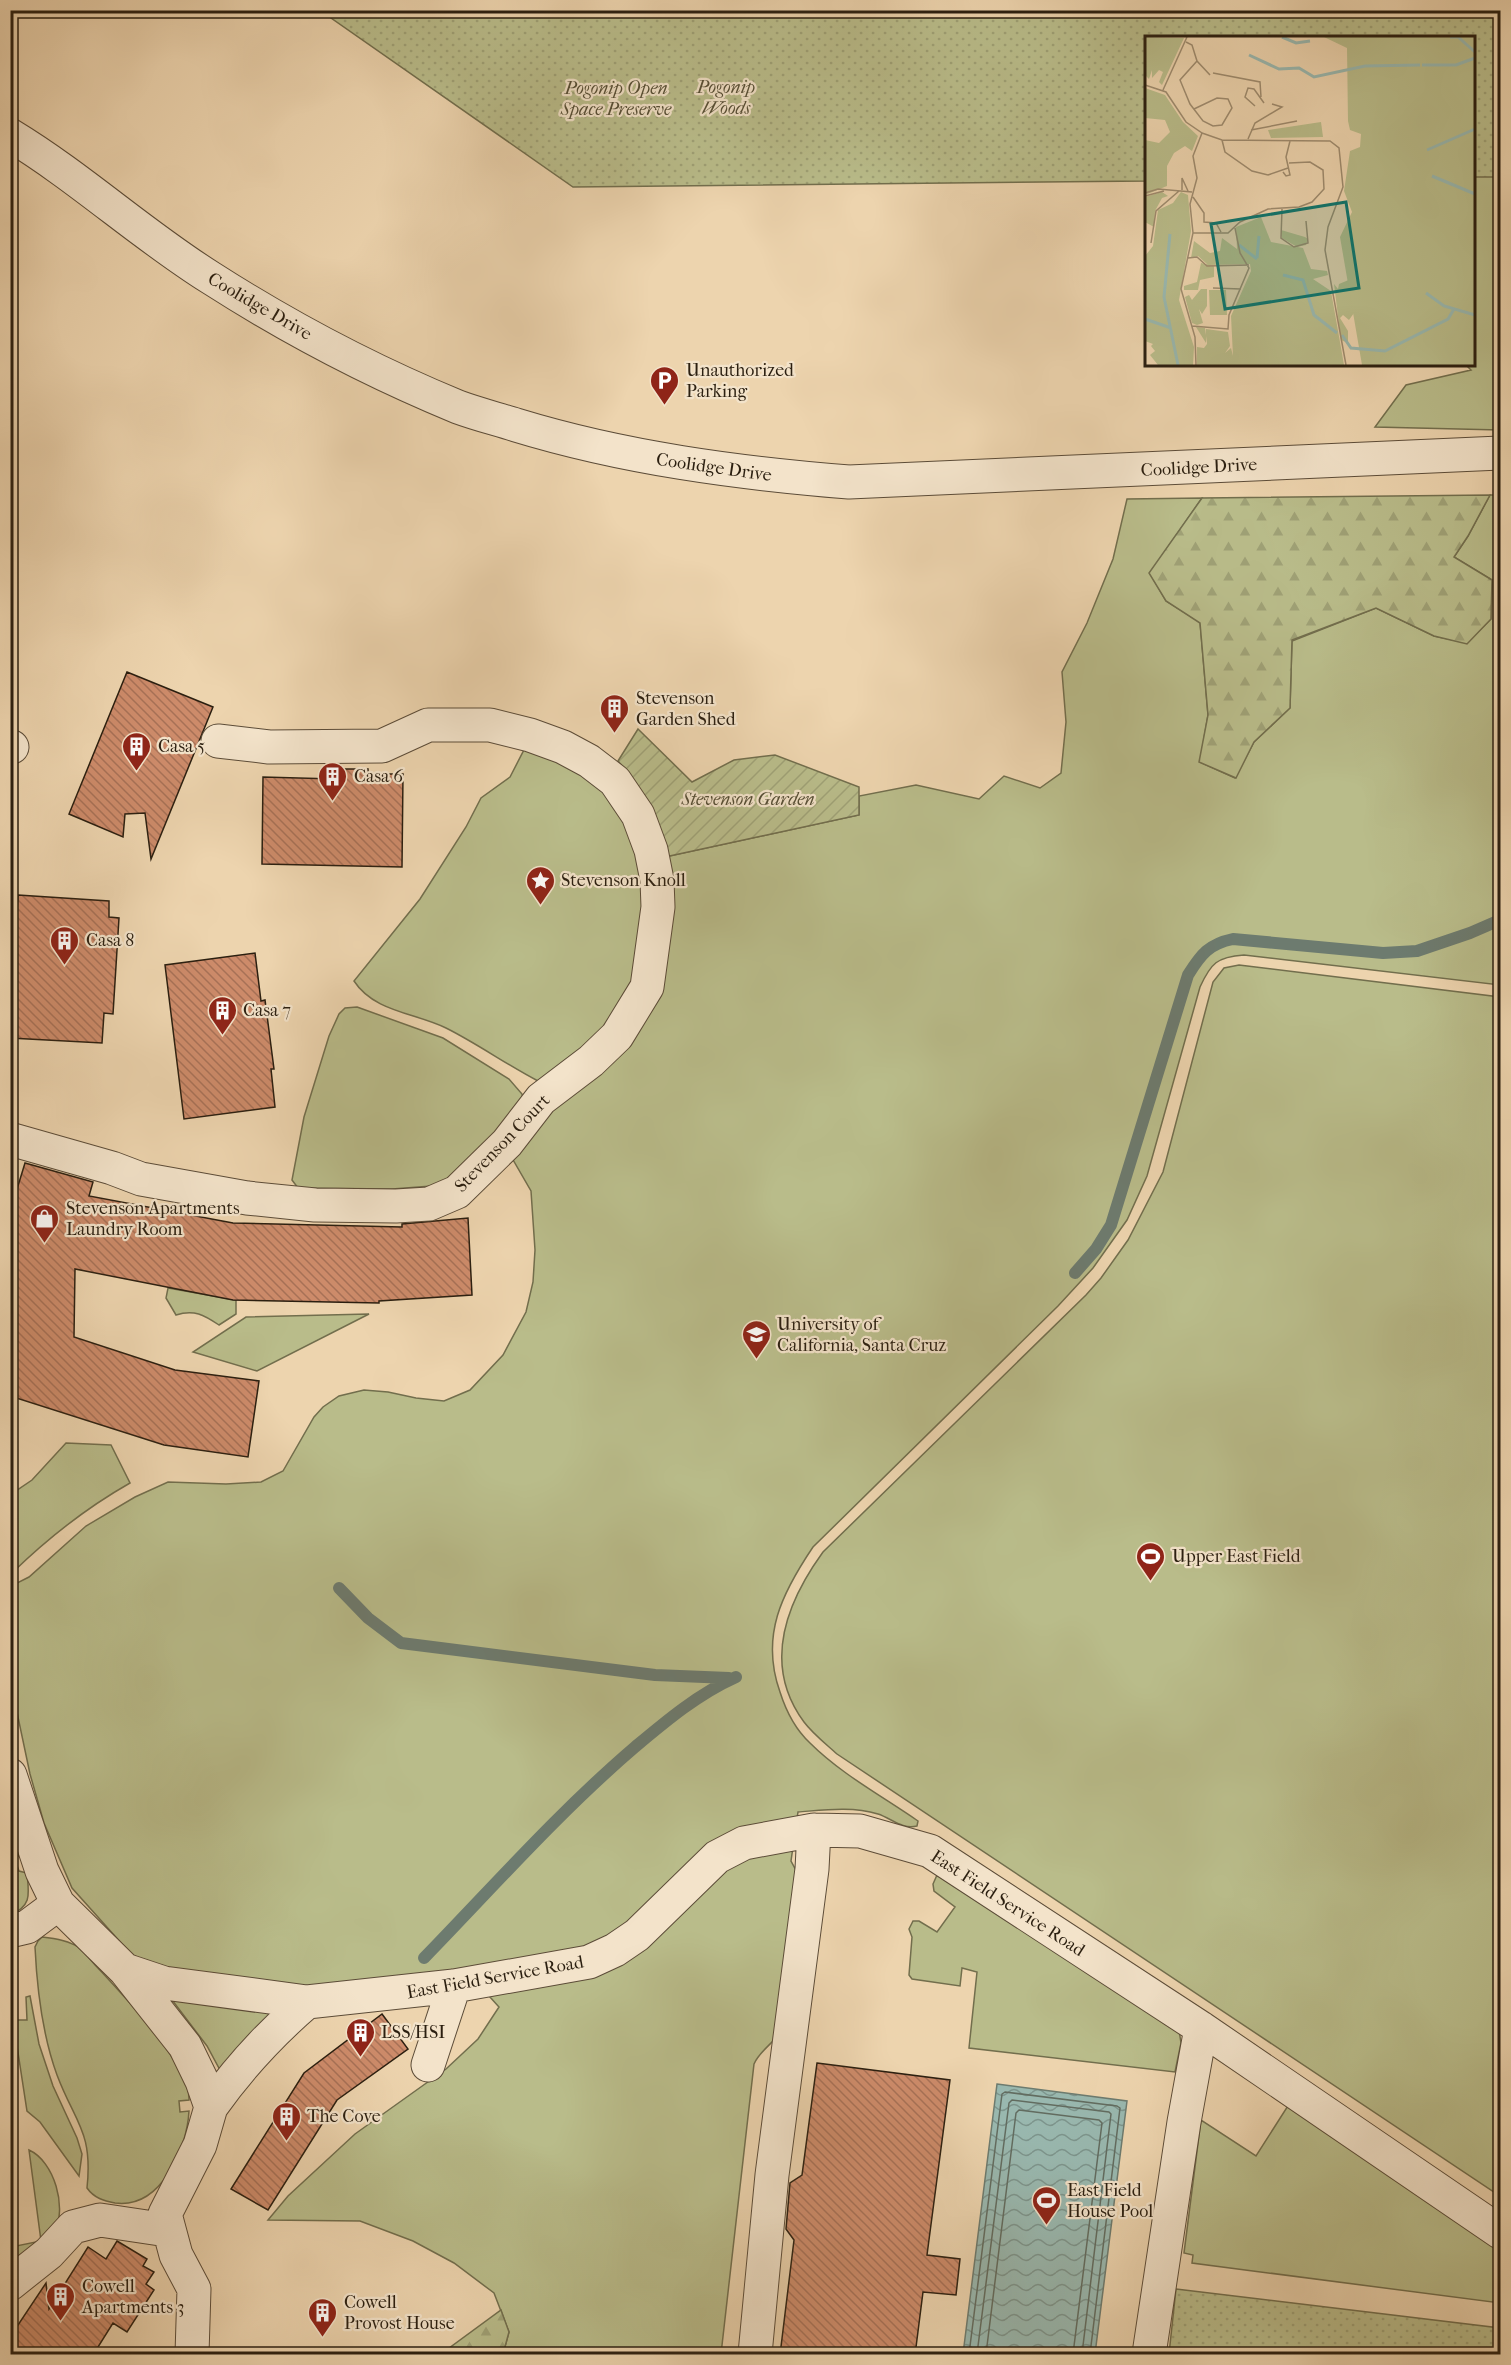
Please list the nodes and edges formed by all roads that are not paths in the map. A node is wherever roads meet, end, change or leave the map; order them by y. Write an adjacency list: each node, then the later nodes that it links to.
1 (10, 135): 2 (street, Coolidge Drive)
2 (1500, 453)
3 (218, 741): 4 (street, Stevenson Court)
4 (10, 1139)
5 (10, 1775): 7 (street)
6 (814, 1830): 10 (street, East Field Service Road); 12 (street, East Field Service Road); 19 (street)
7 (58, 1904): 8 (street); 9 (street)
8 (10, 1930)
9 (125, 1970): 11 (street, East Field Service Road); 14 (street)
10 (454, 1986): 11 (street, East Field Service Road); 13 (street)
11 (307, 2002): 14 (street)
12 (1201, 2028): 16 (street, East Field Service Road); 20 (street)
13 (428, 2065)
14 (211, 2108): 15 (street)
15 (167, 2230): 17 (street); 18 (street)
16 (1500, 2232)
17 (10, 2284)
18 (192, 2355)
19 (755, 2355)
20 (1149, 2355)

